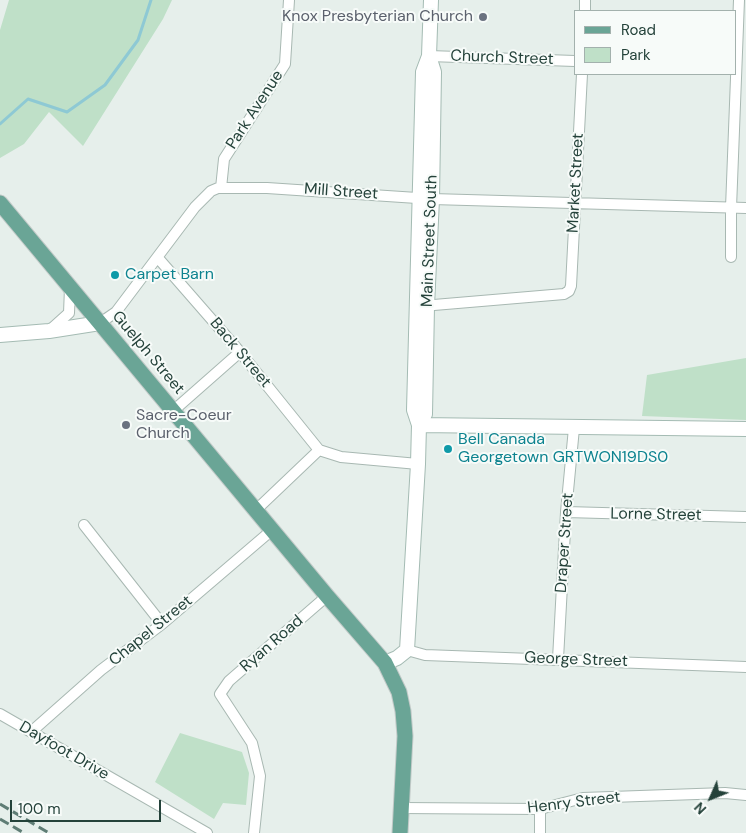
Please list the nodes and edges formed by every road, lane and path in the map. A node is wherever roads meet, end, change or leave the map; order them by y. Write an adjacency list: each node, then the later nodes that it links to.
1 (289, 0): 8 (street, Park Avenue)
2 (431, 0): 4 (main road, Main Street South)
3 (739, 0): 6 (street)
4 (429, 56): 5 (street, Church Street); 9 (main road, Main Street South)
5 (574, 61)
6 (739, 69): 12 (street)
7 (582, 75): 11 (street, Market Street)
8 (221, 188): 9 (street, Mill Street); 15 (street)
9 (426, 198): 11 (street, Mill Street); 17 (main road, Main Street South)
10 (0, 202): 16 (main road, Guelph Street)
11 (576, 202): 12 (street, Mill Street); 17 (street, Market Street)
12 (731, 208): 13 (street, Mill Street); 14 (street)
13 (746, 208)
14 (731, 257)
15 (158, 258): 18 (street); 21 (street, Back Street)
16 (70, 288): 18 (main road, Guelph Street); 19 (street)
17 (422, 306): 23 (main road, Main Street South)
18 (100, 323): 19 (main road); 22 (main road, Guelph Street)
19 (49, 330): 20 (main road)
20 (0, 336)
21 (240, 352): 22 (street); 26 (street, Back Street)
22 (173, 411): 28 (main road, Guelph Street)
23 (419, 425): 24 (main road); 27 (main road, Main Street South)
24 (574, 428): 25 (main road); 29 (street, Draper Street)
25 (746, 429)
26 (319, 450): 27 (street); 28 (street)
27 (418, 464): 35 (main road, Main Street South)
28 (256, 510): 32 (main road, Guelph Street)
29 (566, 512): 30 (street, Lorne Street); 36 (street, Draper Street)
30 (746, 517)
31 (84, 525): 34 (street)
32 (272, 530): 33 (main road, Guelph Street); 34 (street, Chapel Street)
33 (327, 596): 37 (main road, Guelph Street); 45 (street, Ryan Road)
34 (162, 624): 40 (street, Chapel Street)
35 (407, 650): 36 (street, George Street); 37 (main road)
36 (558, 659): 38 (street, George Street)
37 (386, 663): 42 (main road, Guelph Street)
38 (746, 666)
39 (0, 714): 40 (street, Dayfoot Drive)
40 (31, 732): 44 (street, Dayfoot Drive)
41 (746, 795): 43 (street, Henry Street)
42 (401, 808): 43 (street, Henry Street); 46 (main road, Guelph Street)
43 (540, 809): 47 (street)
44 (207, 833)
45 (254, 833)
46 (400, 833)
47 (540, 833)

